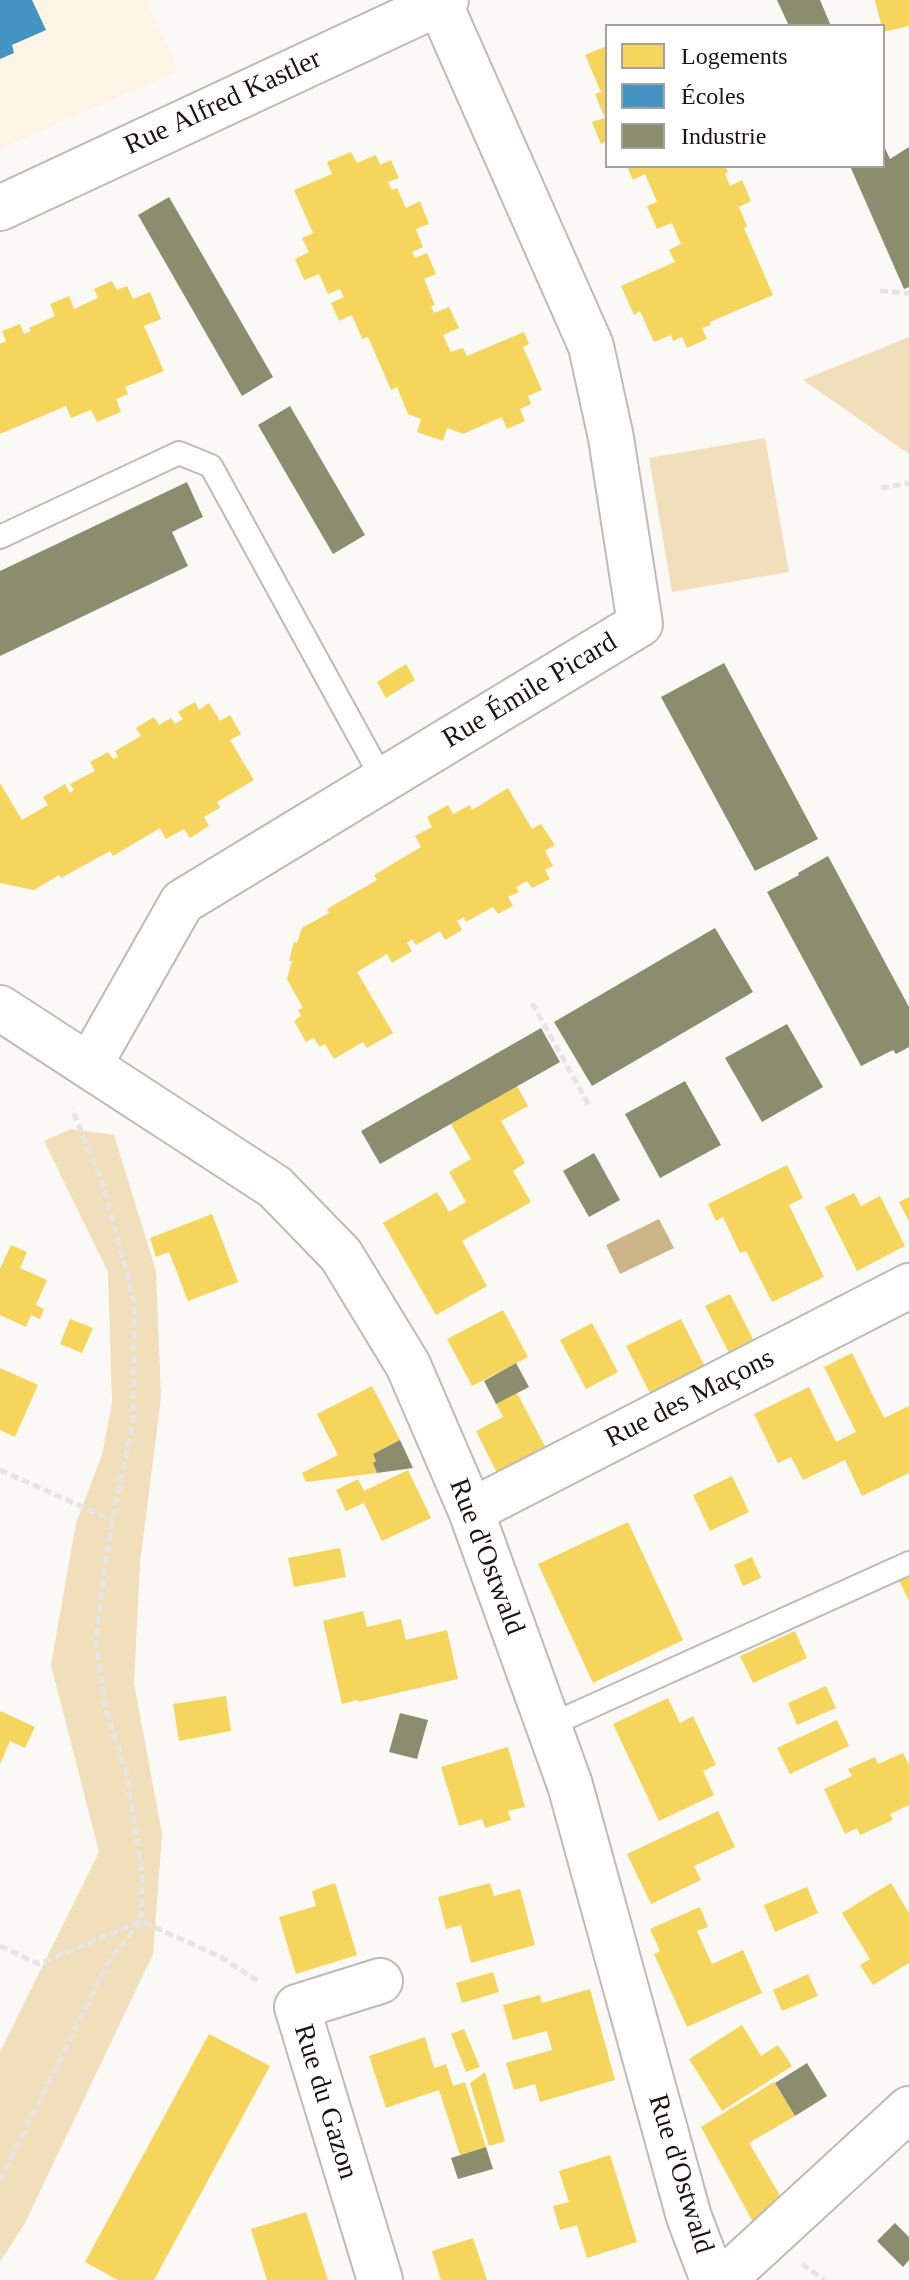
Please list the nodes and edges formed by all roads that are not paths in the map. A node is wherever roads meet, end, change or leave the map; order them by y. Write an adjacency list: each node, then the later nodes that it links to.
1 (441, 1): 2 (street, Rue Alfred Kastler); 4 (street, Rue Émile Picard)
2 (0, 208)
3 (0, 537): 4 (lane)
4 (383, 780): 6 (street, Rue Émile Picard)
5 (0, 1008): 6 (street, Rue d'Ostwald)
6 (89, 1066): 8 (street, Rue d'Ostwald)
7 (909, 1286): 8 (street, Rue des Maçons)
8 (471, 1511): 10 (street, Rue d'Ostwald)
9 (909, 1563): 10 (lane)
10 (548, 1726): 14 (street, Rue d'Ostwald)
11 (380, 1981): 13 (street, Rue du Gazon)
12 (909, 2109): 15 (street)
13 (380, 2280)
14 (713, 2280)
15 (723, 2280)

